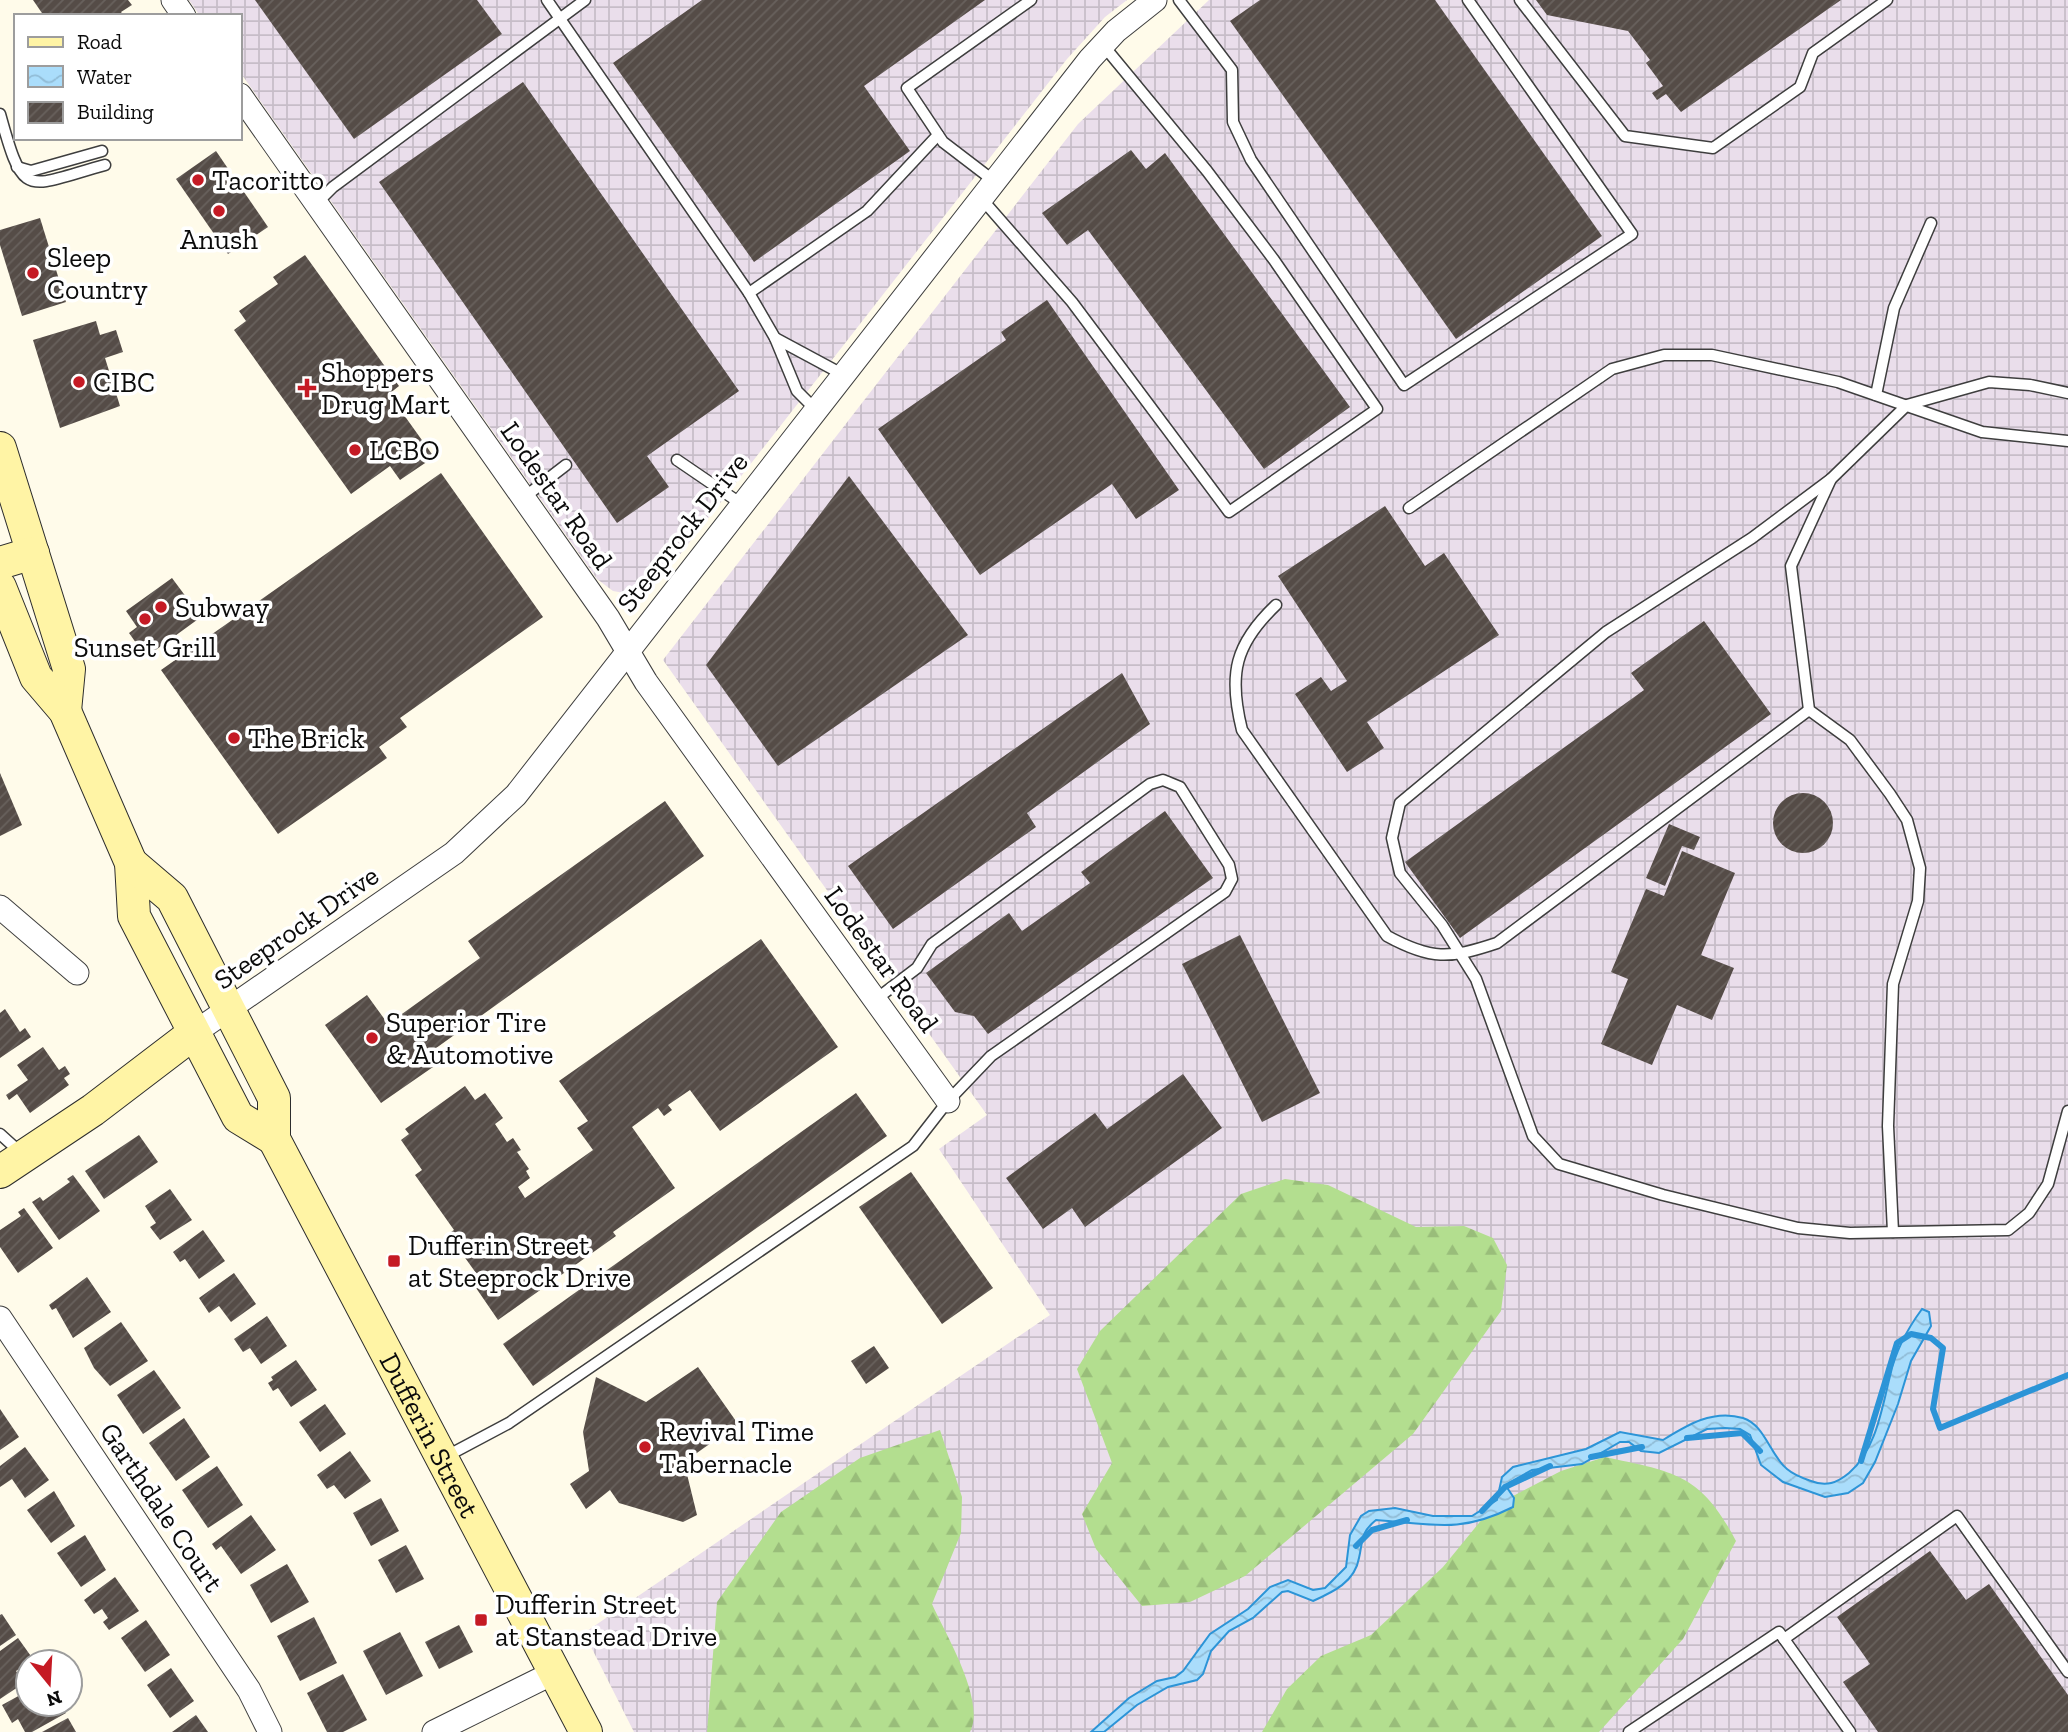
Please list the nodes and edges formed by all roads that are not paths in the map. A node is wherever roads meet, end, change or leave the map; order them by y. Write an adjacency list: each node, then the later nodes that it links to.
1 (547, 0): 9 (lane)
2 (585, 0): 9 (lane)
3 (1031, 0): 13 (lane)
4 (1179, 0): 5 (lane)
5 (1468, 0)
6 (1520, 0): 7 (lane)
7 (1887, 0)
8 (1147, 3): 10 (street, Steeprock Drive)
9 (560, 18): 18 (lane); 20 (lane)
10 (1103, 45): 17 (street, Steeprock Drive); 17 (lane)
11 (242, 98): 18 (street, Lodestar Road)
12 (0, 114): 16 (lane)
13 (939, 135): 17 (lane); 20 (lane)
14 (102, 150): 16 (lane)
15 (105, 165): 16 (lane)
16 (17, 166)
17 (988, 189): 22 (street, Steeprock Drive)
18 (316, 204): 32 (street, Lodestar Road)
19 (1931, 223): 24 (lane)
20 (749, 293): 21 (lane)
21 (775, 338): 22 (lane); 26 (lane)
22 (842, 374): 26 (street, Steeprock Drive)
23 (2068, 393): 25 (lane)
24 (1876, 395): 25 (lane); 34 (lane)
25 (1907, 405): 27 (lane); 31 (lane)
26 (815, 409): 33 (street, Steeprock Drive)
27 (2068, 441)
28 (0, 449): 35 (main road, Dufferin Street)
29 (677, 460): 33 (lane)
30 (566, 465): 32 (lane)
31 (1831, 479): 40 (lane); 44 (lane)
32 (522, 499): 39 (street, Lodestar Road)
33 (740, 503): 39 (street, Steeprock Drive)
34 (1409, 508)
35 (33, 553): 36 (main road); 41 (main road, Dufferin Street)
36 (0, 564)
37 (0, 587): 41 (main road, Dufferin Street)
38 (1276, 605): 44 (lane)
39 (628, 652): 46 (street, Lodestar Road); 47 (street, Steeprock Drive)
40 (1809, 710): 44 (lane); 54 (lane)
41 (65, 711): 42 (main road, Dufferin Street)
42 (131, 863): 47 (main road, Dufferin Street); 48 (main road, Dufferin Street)
43 (0, 907): 45 (street)
44 (1461, 955): 54 (lane)
45 (77, 972)
46 (875, 1000): 49 (street, Lodestar Road); 49 (lane)
47 (229, 1011): 48 (street, Steeprock Drive); 52 (main road, Dufferin Street)
48 (194, 1033): 52 (main road, Dufferin Street); 53 (main road)
49 (948, 1101): 56 (lane)
50 (2068, 1111): 54 (lane)
51 (0, 1134): 53 (lane)
52 (274, 1139): 56 (main road, Dufferin Street)
53 (12, 1164)
54 (1893, 1232)
55 (0, 1318): 60 (street, Garthdale Court)
56 (443, 1458): 58 (main road, Dufferin Street)
57 (1784, 1639): 59 (lane); 63 (lane); 64 (lane)
58 (555, 1672): 61 (street); 62 (main road, Dufferin Street)
59 (2068, 1672)
60 (270, 1732)
61 (434, 1732)
62 (586, 1732)
63 (1629, 1732)
64 (1850, 1732)

